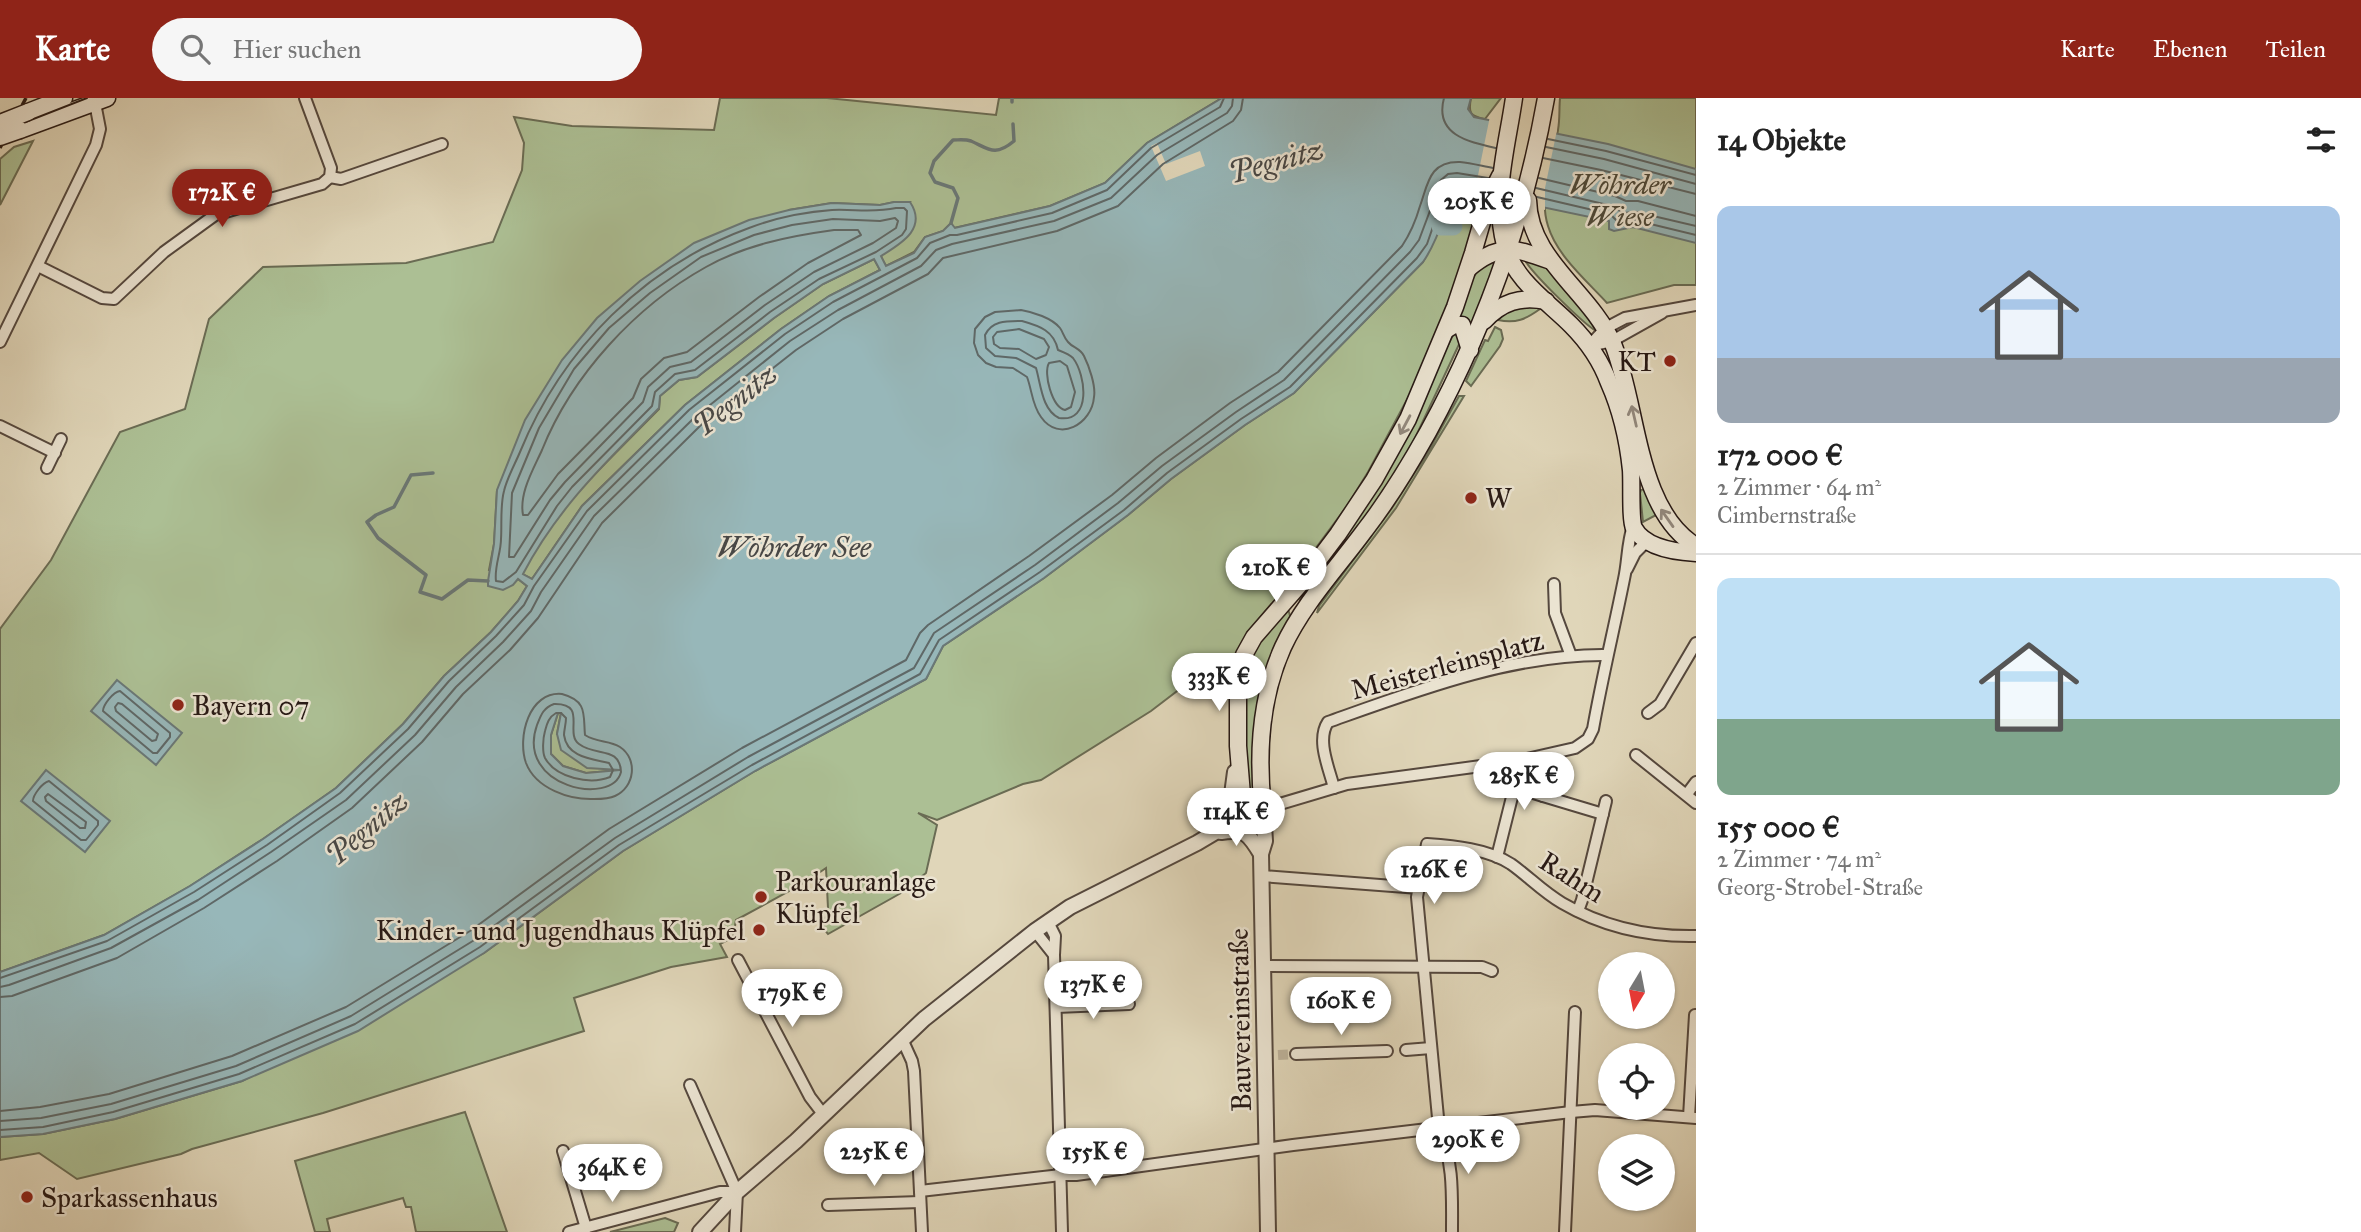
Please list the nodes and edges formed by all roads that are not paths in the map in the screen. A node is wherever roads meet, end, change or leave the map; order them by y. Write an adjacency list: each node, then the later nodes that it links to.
1 (65, 98): 6 (main road, bridge)
2 (305, 98): 9 (street)
3 (1514, 98): 10 (main road)
4 (1546, 98): 11 (main road)
5 (99, 100): 7 (main road, bridge); 14 (street)
6 (0, 123)
7 (0, 137)
8 (442, 144): 9 (street)
9 (330, 177): 14 (street)
10 (1494, 199): 12 (main road); 15 (main road)
11 (1525, 206): 12 (main road); 13 (main road)
12 (1508, 251): 13 (main road); 15 (main road); 16 (main road); 18 (main road)
13 (1551, 261): 20 (main road)
14 (38, 266): 21 (street)
15 (1469, 268): 19 (main road)
16 (1546, 302): 18 (main road); 22 (main road)
17 (1696, 305): 20 (street)
18 (1482, 322): 23 (main road)
19 (1446, 330): 23 (main road); 35 (main road, one-way to 35)
20 (1609, 335): 22 (street); 28 (main road, one-way to 20)
21 (0, 342)
22 (1589, 346): 29 (main road)
23 (1470, 350): 37 (main road)
24 (0, 426): 26 (street)
25 (61, 439): 26 (street)
26 (54, 453): 27 (street)
27 (47, 468)
28 (1650, 482): 29 (main road); 32 (main road, one-way to 28)
29 (1632, 485): 30 (main road)
30 (1633, 526): 31 (main road); 34 (street)
31 (1647, 541): 33 (main road); 34 (street)
32 (1696, 546)
33 (1696, 553)
34 (1626, 571): 39 (street)
35 (1301, 583): 37 (main road); 42 (main road)
36 (1554, 584): 40 (street)
37 (1300, 617): 53 (main road)
38 (1696, 643): 41 (street)
39 (1606, 655): 40 (street, Meisterleinsplatz); 44 (street)
40 (1571, 656): 47 (street, Meisterleinsplatz)
41 (1648, 713)
42 (1238, 746): 53 (main road); 55 (street)
43 (1636, 755): 49 (street)
44 (1518, 761): 47 (street); 57 (street)
45 (1534, 777): 50 (street)
46 (1696, 782): 49 (street)
47 (1334, 788): 53 (street)
48 (1527, 791): 50 (street)
49 (1687, 794): 52 (street)
50 (1543, 796): 54 (street)
51 (1606, 800): 54 (street)
52 (1696, 803)
53 (1263, 808): 55 (street); 56 (street, Bauvereinstraße)
54 (1602, 814): 60 (street)
55 (1216, 833): 56 (street); 61 (street)
56 (1261, 853): 58 (street, Bauvereinstraße)
57 (1497, 857): 59 (street, Rahm); 60 (street, Rahm)
58 (1262, 876): 59 (street); 66 (street, Bauvereinstraße)
59 (1419, 888): 67 (street)
60 (1578, 911): 63 (street, Rahm)
61 (1048, 922): 62 (street); 64 (street)
62 (1035, 931): 64 (street); 73 (street)
63 (1696, 936)
64 (1054, 955): 70 (street)
65 (738, 960): 80 (street)
66 (1264, 966): 67 (street); 83 (street, Bauvereinstraße)
67 (1423, 967): 68 (street); 74 (street)
68 (1492, 971)
69 (1129, 1004): 70 (street)
70 (1056, 1007): 85 (street)
71 (1575, 1013): 79 (street)
72 (1695, 1015): 81 (street)
73 (902, 1039): 80 (street); 87 (street)
74 (1431, 1048): 75 (street); 82 (street)
75 (1406, 1050)
76 (1387, 1051): 77 (street)
77 (1296, 1054)
78 (690, 1085): 86 (street)
79 (1571, 1112): 81 (street); 82 (street); 97 (street)
80 (823, 1114): 86 (street)
81 (1693, 1117)
82 (1439, 1128): 83 (street); 96 (street)
83 (1266, 1150): 85 (street); 95 (street, Bauvereinstraße)
84 (563, 1151): 89 (street)
85 (1061, 1175): 87 (street); 94 (street)
86 (737, 1192): 89 (street); 91 (street); 92 (street)
87 (920, 1197): 88 (street); 93 (street)
88 (828, 1205)
89 (586, 1227): 90 (street)
90 (569, 1232)
91 (700, 1232)
92 (735, 1232)
93 (922, 1232)
94 (1062, 1232)
95 (1268, 1232)
96 (1452, 1232)
97 (1565, 1232)

